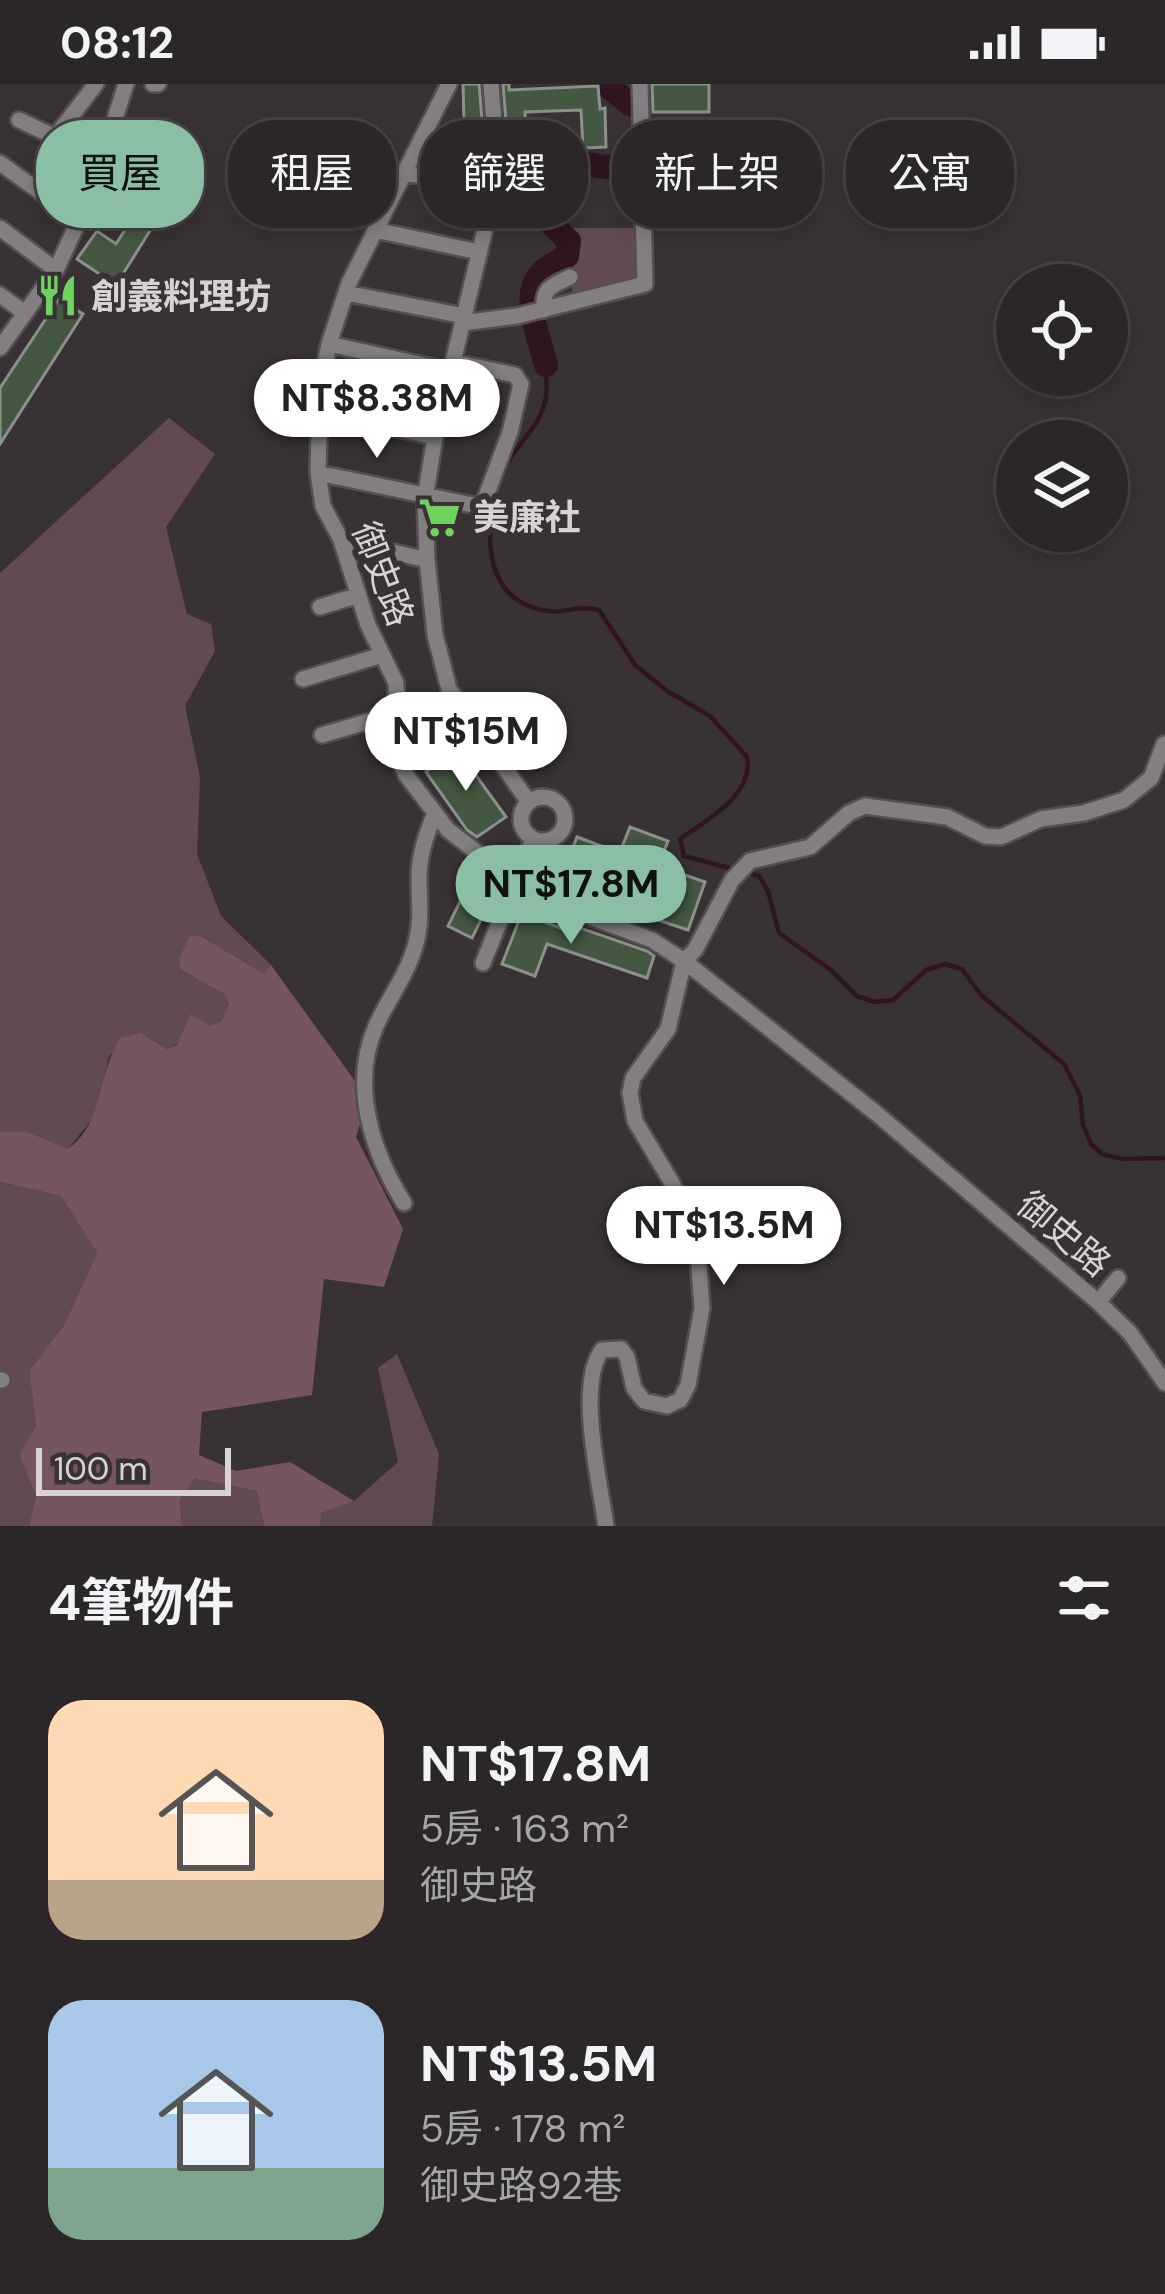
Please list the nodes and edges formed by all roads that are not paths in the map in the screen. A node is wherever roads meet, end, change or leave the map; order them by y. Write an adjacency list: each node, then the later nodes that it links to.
1 (96, 84): 7 (street)
2 (126, 84): 8 (street)
3 (449, 84): 12 (street, 御史路)
4 (491, 84): 9 (street)
5 (640, 84): 24 (street)
6 (19, 120): 10 (street)
7 (68, 120)
8 (115, 120)
9 (495, 120)
10 (36, 128)
11 (0, 163): 14 (street)
12 (406, 173): 13 (street); 18 (street, 御史路)
13 (420, 176)
14 (36, 189)
15 (0, 228): 20 (street)
16 (75, 228): 20 (street)
17 (485, 228): 19 (street)
18 (375, 230): 19 (street); 22 (street, 御史路)
19 (479, 252): 26 (street)
20 (56, 270): 25 (street)
21 (570, 277): 24 (street)
22 (346, 293): 26 (street); 27 (street, 御史路)
23 (0, 295): 25 (street)
24 (544, 310): 26 (street)
25 (25, 313): 28 (street)
26 (463, 320): 29 (street)
27 (329, 344): 29 (street); 30 (street, 御史路)
28 (0, 348)
29 (452, 366): 31 (street); 33 (street)
30 (321, 412): 31 (street); 32 (street, 御史路)
31 (435, 437): 33 (street)
32 (318, 473): 33 (street); 34 (street, 御史路)
33 (425, 498): 35 (street)
34 (341, 540): 35 (street); 36 (street, 御史路)
35 (427, 560): 43 (street)
36 (359, 595): 37 (street); 38 (street, 御史路)
37 (320, 607)
38 (382, 655): 39 (street); 40 (street, 御史路)
39 (303, 679)
40 (397, 713): 41 (street); 44 (street, 御史路)
41 (322, 735)
42 (1164, 744): 48 (street)
43 (528, 802): 45 (street); 45 (street)
44 (434, 815): 46 (street, 御史路); 49 (street)
45 (533, 839): 46 (street)
46 (517, 883): 47 (street); 48 (street, 御史路)
47 (483, 962)
48 (684, 962): 51 (street, 御史路); 53 (street)
49 (404, 1203)
50 (1118, 1278): 51 (street)
51 (1098, 1302): 52 (street, 御史路)
52 (1165, 1383)
53 (606, 1526)

